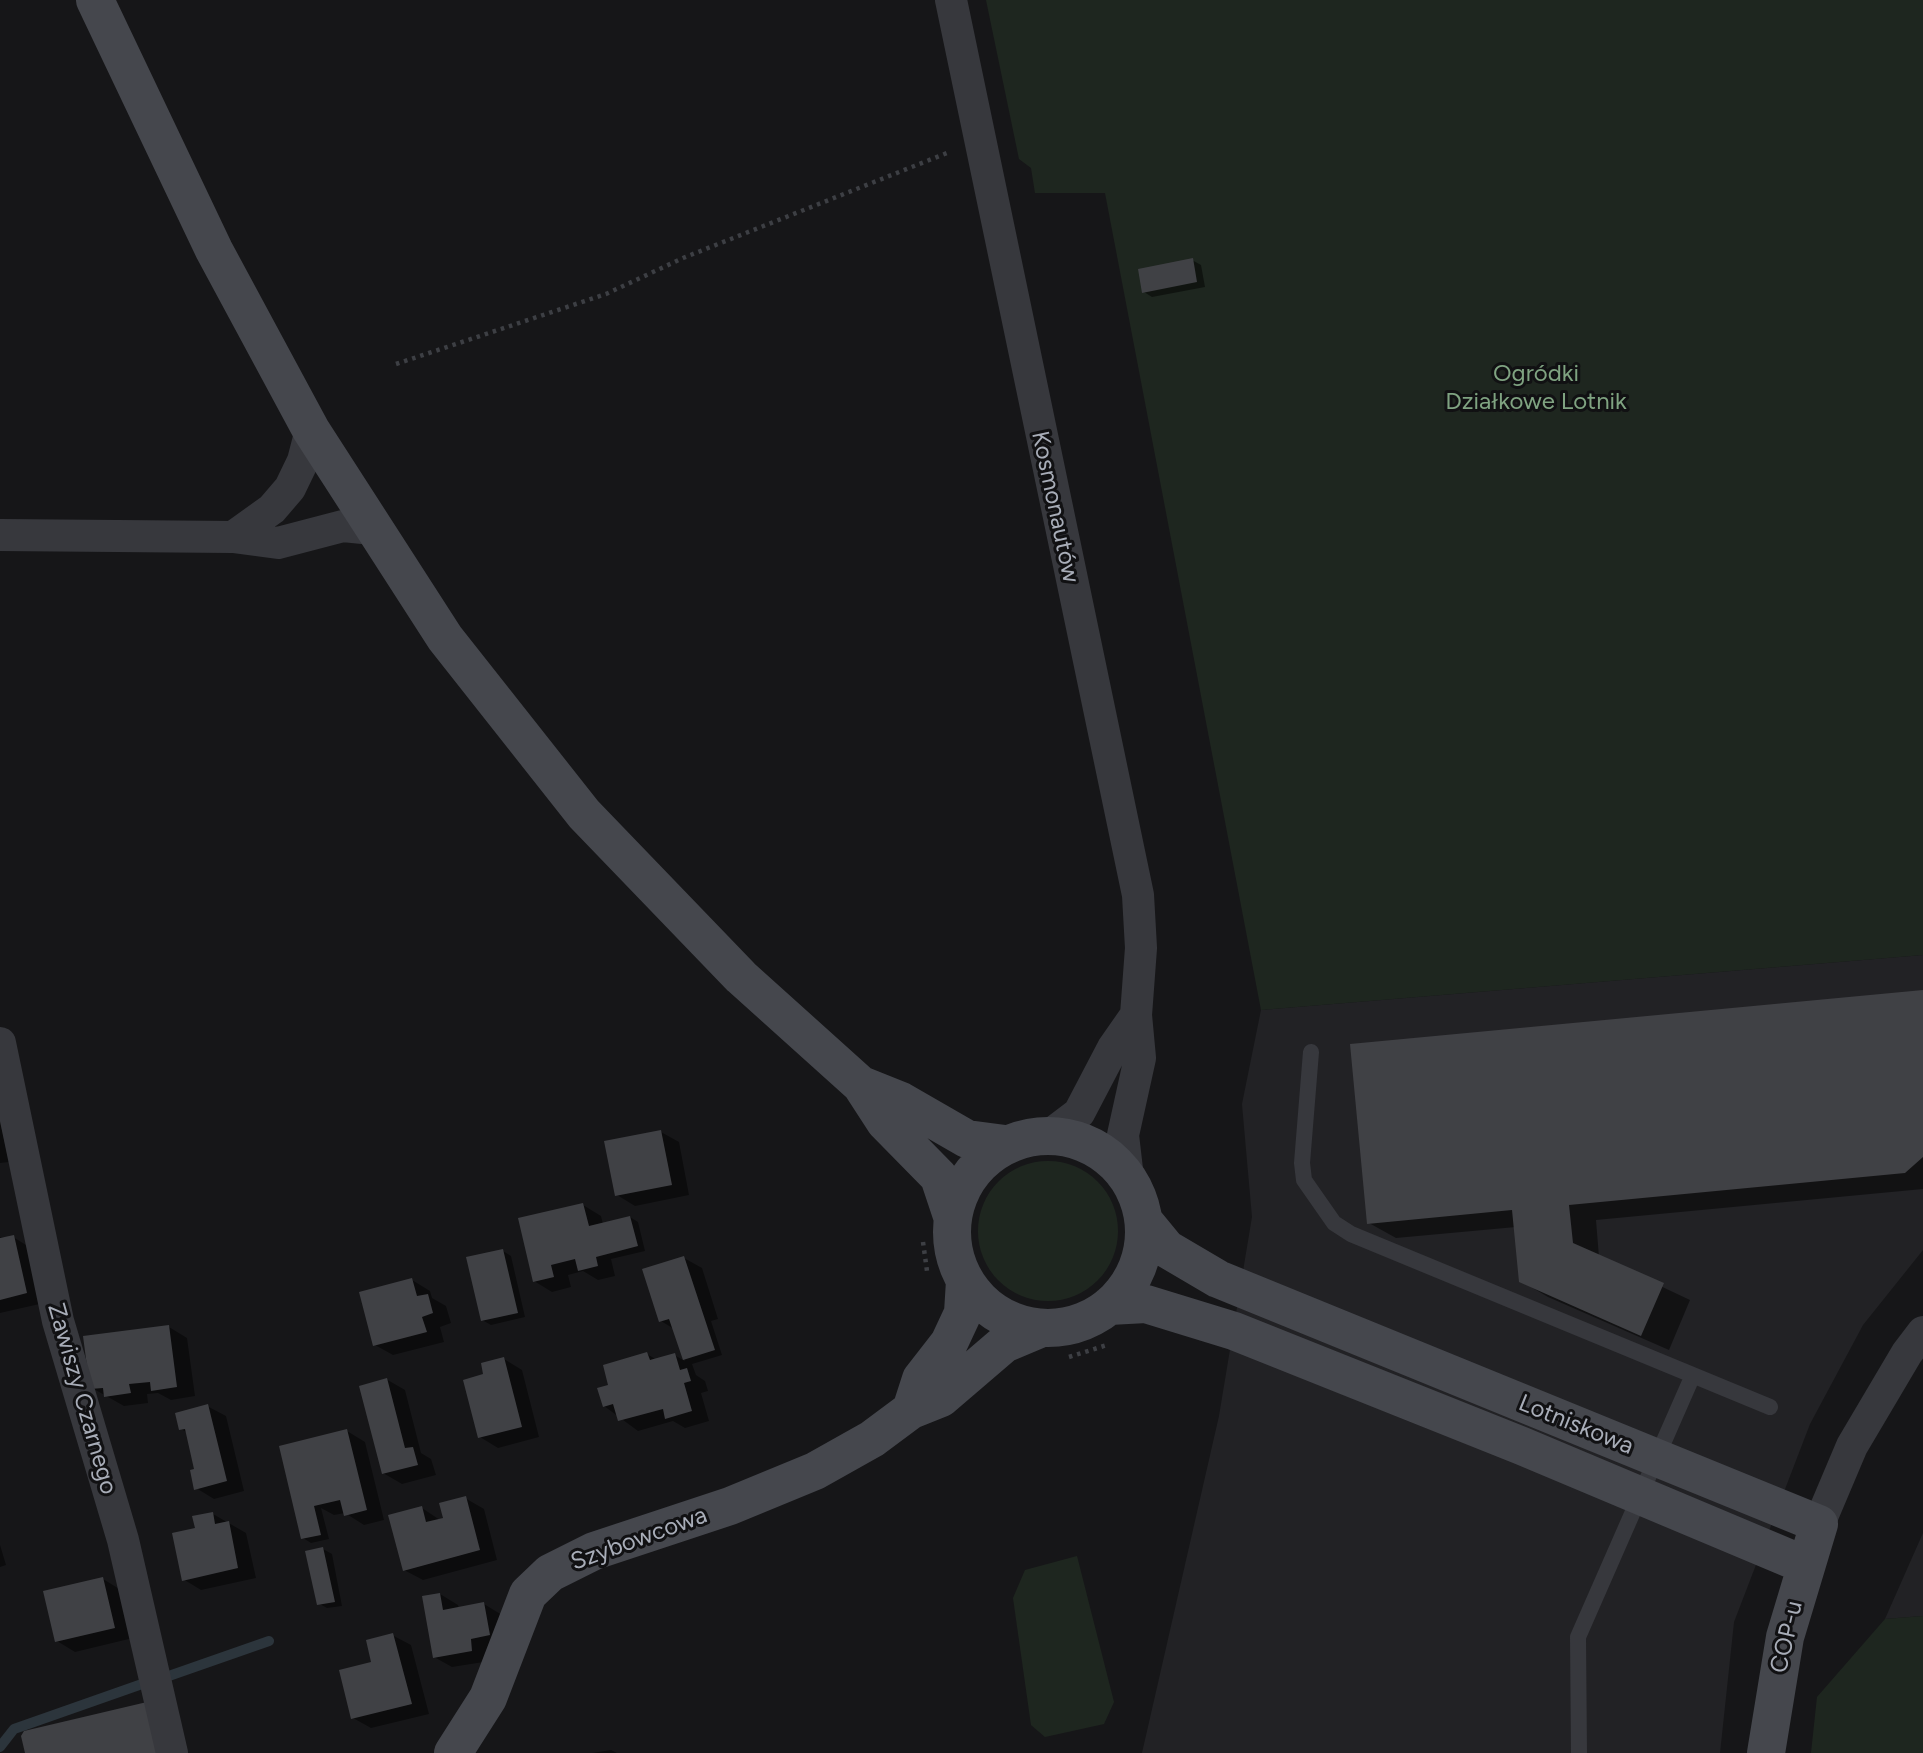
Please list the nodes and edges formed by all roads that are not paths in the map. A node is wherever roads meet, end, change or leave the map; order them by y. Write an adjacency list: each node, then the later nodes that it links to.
1 (95, 0): 3 (main road)
2 (951, 0): 7 (street, Kosmonautów)
3 (311, 430): 4 (main road); 6 (street)
4 (373, 529): 6 (street); 10 (main road)
5 (0, 536): 6 (street)
6 (233, 537)
7 (1136, 1015): 11 (street); 13 (street, Kosmonautów)
8 (0, 1043): 27 (street, Zawiszy Czarnego)
9 (1311, 1052): 20 (lane)
10 (861, 1085): 12 (main road); 14 (main road)
11 (1050, 1135): 12 (main road); 13 (main road)
12 (1005, 1144): 14 (main road)
13 (1128, 1178): 15 (main road)
14 (952, 1216): 16 (main road)
15 (1144, 1222): 17 (main road); 23 (main road, Lotniskowa)
16 (965, 1282): 18 (main road); 22 (main road)
17 (1114, 1323): 18 (main road); 24 (main road, Lotniskowa)
18 (1042, 1328): 22 (main road, Szybowcowa)
19 (1919, 1344): 25 (street)
20 (1693, 1375): 21 (lane); 23 (lane)
21 (1770, 1407)
22 (911, 1409): 28 (main road, Szybowcowa)
23 (1657, 1458): 24 (lane); 25 (main road, Lotniskowa)
24 (1640, 1498): 26 (main road, Lotniskowa); 29 (lane)
25 (1819, 1524): 26 (main road, COP-u)
26 (1805, 1566): 30 (main road, COP-u)
27 (172, 1753)
28 (453, 1753)
29 (1579, 1753)
30 (1766, 1753)

